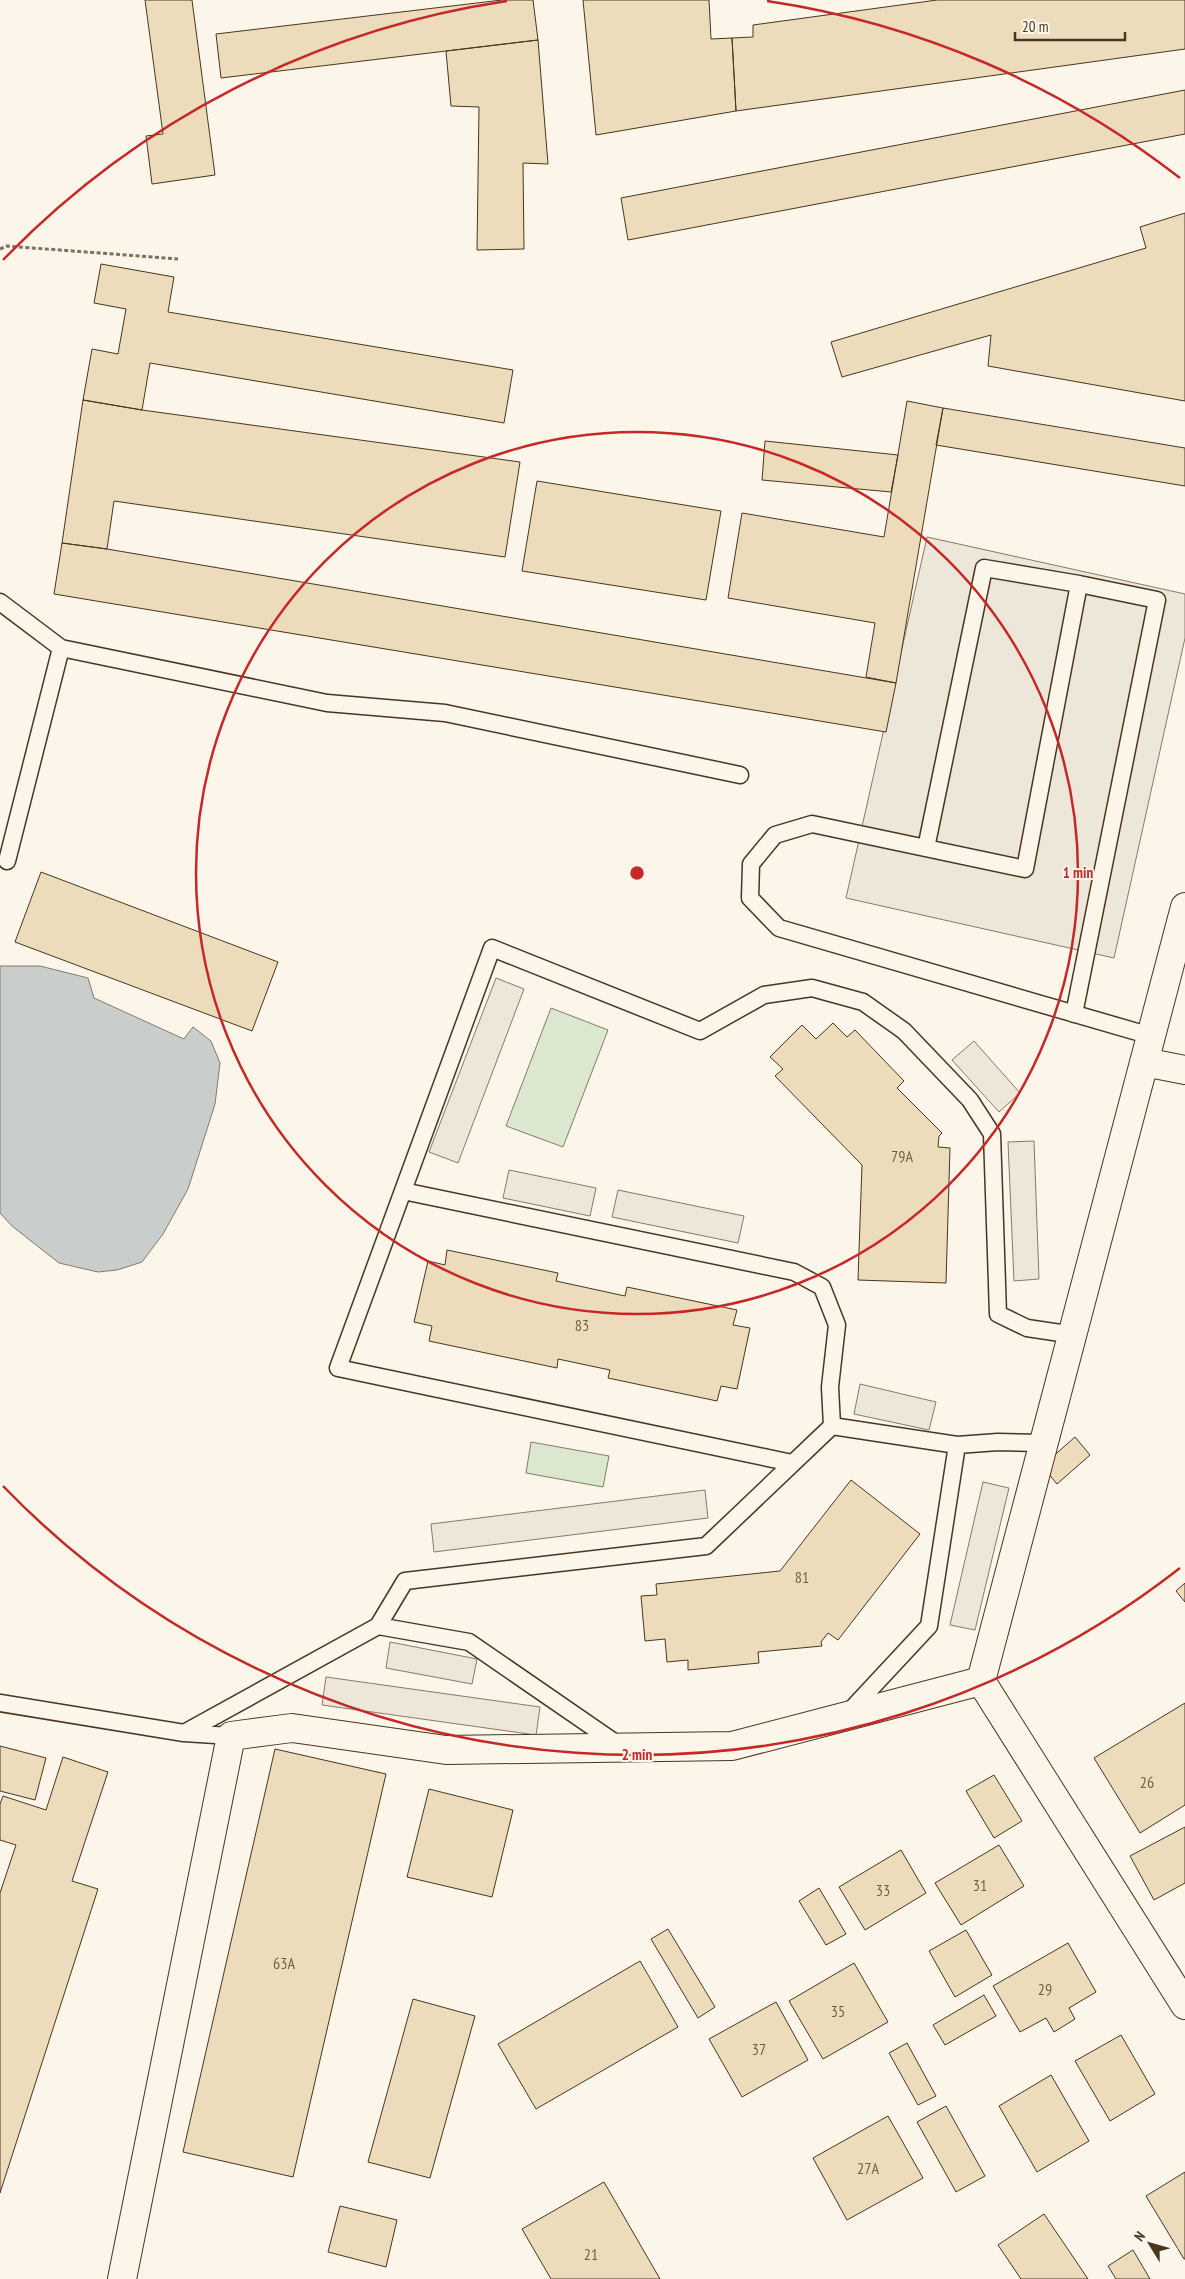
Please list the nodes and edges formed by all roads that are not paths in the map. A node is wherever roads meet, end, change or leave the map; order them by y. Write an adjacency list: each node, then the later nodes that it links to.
1 (1079, 584): 5 (lane); 5 (lane); 8 (lane)
2 (0, 602): 3 (lane)
3 (61, 648): 4 (lane); 6 (lane)
4 (740, 775)
5 (926, 848): 8 (lane)
6 (7, 861)
7 (1185, 907): 9 (street)
8 (1074, 1014): 9 (lane)
9 (1147, 1049): 10 (street); 12 (street)
10 (1185, 1070)
11 (403, 1190): 12 (lane); 13 (lane); 16 (lane)
12 (1074, 1335): 14 (street)
13 (832, 1426): 15 (lane); 16 (lane)
14 (1045, 1443): 15 (lane); 18 (street)
15 (957, 1445): 20 (lane)
16 (792, 1463): 17 (lane)
17 (378, 1626): 21 (lane); 23 (lane)
18 (982, 1681): 20 (street); 24 (street)
19 (0, 1704): 21 (lane)
20 (845, 1717): 23 (street)
21 (184, 1733): 22 (lane)
22 (231, 1736): 23 (street); 25 (street)
23 (623, 1748)
24 (1185, 2004)
25 (122, 2279)

